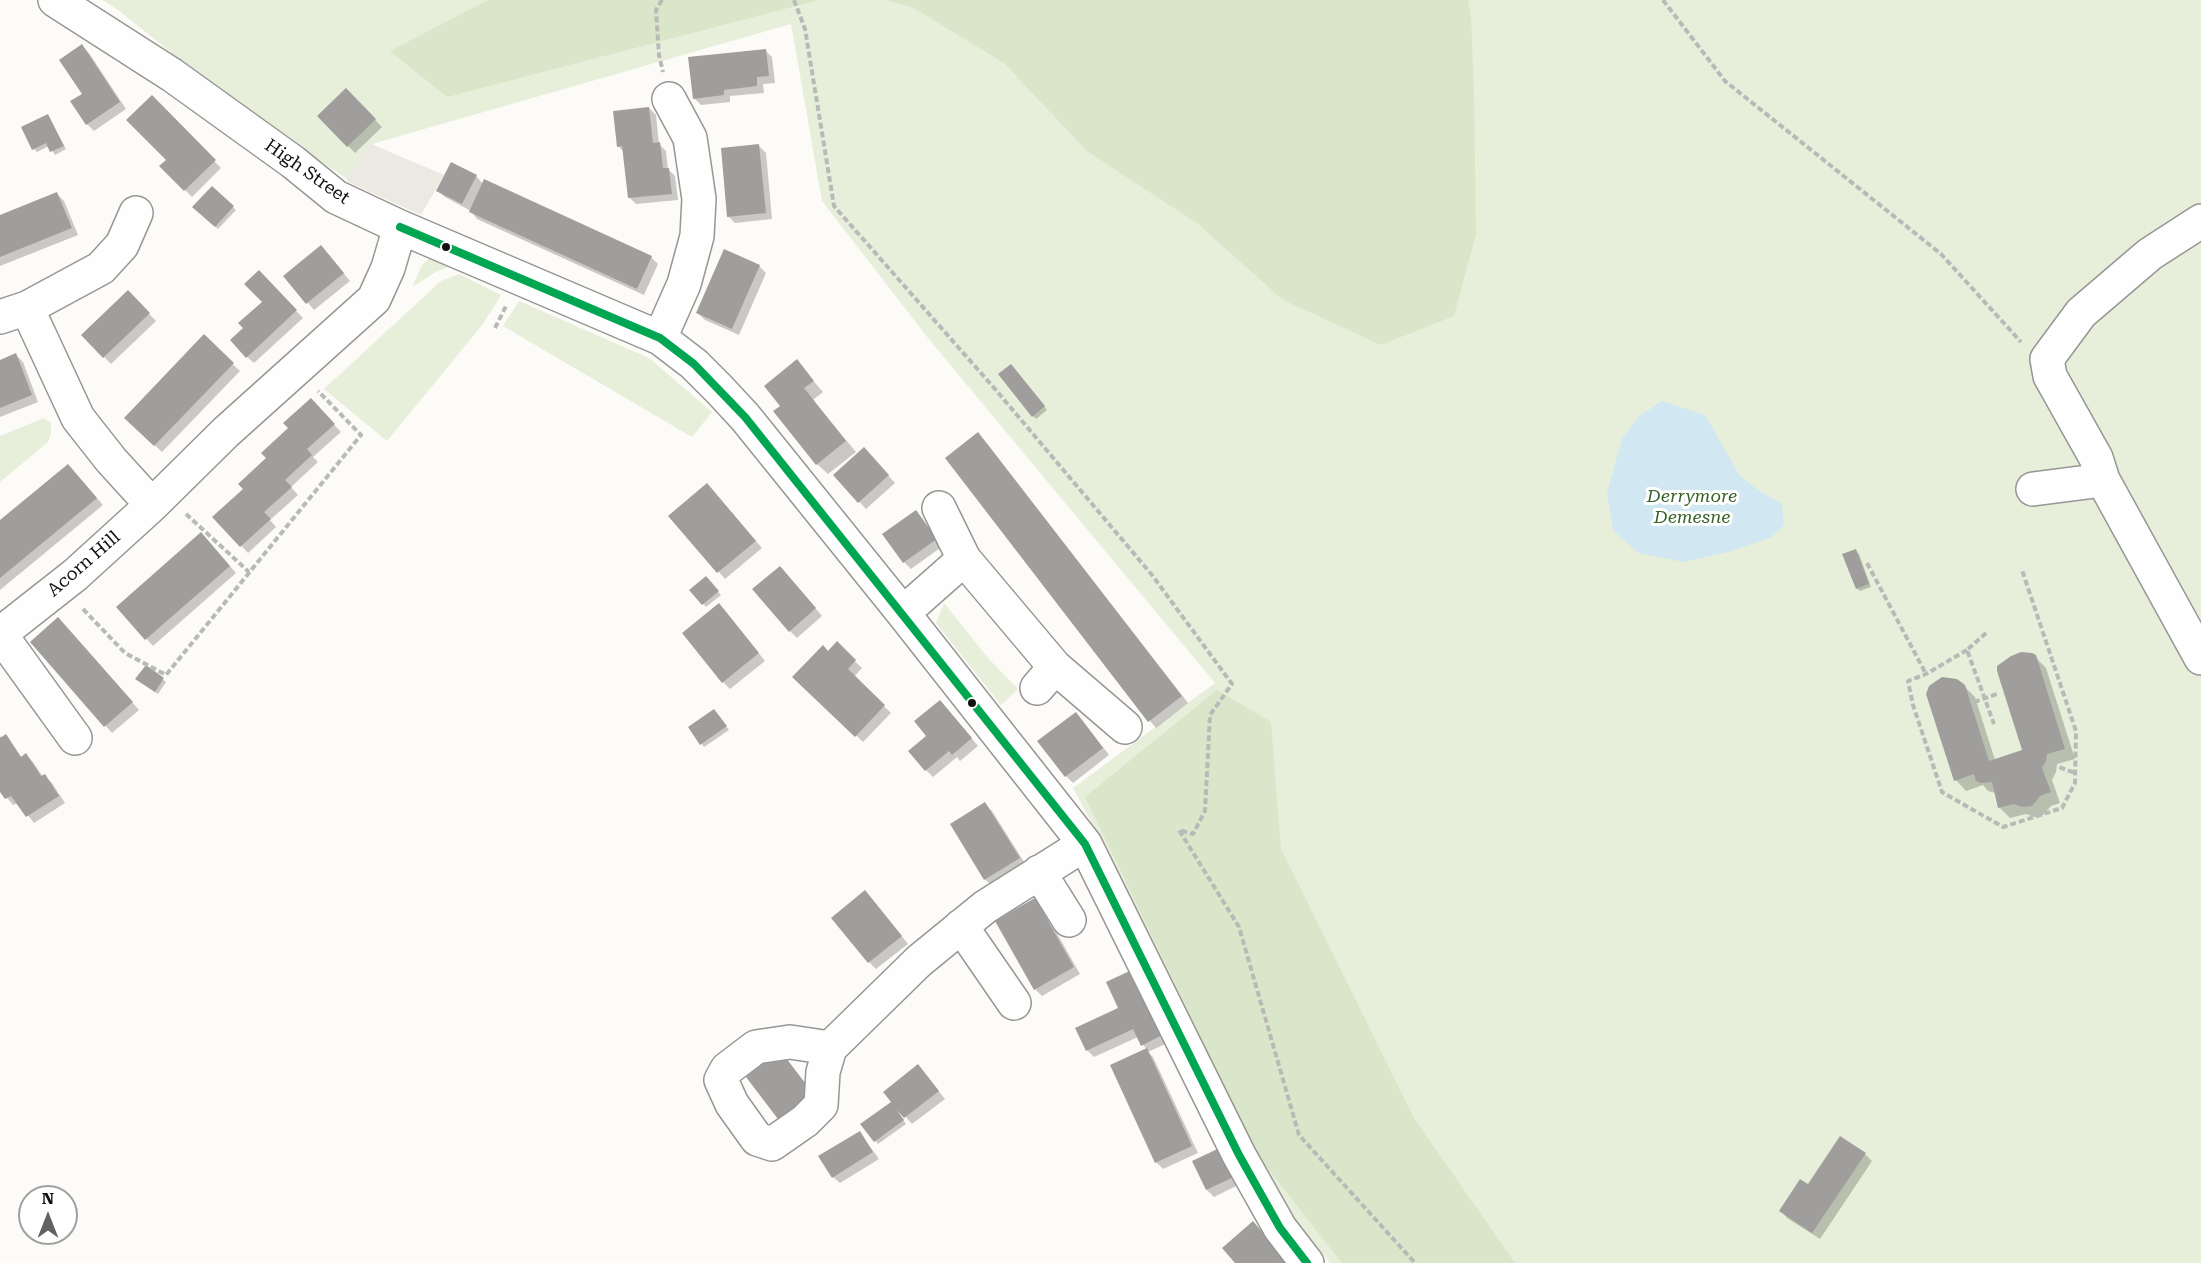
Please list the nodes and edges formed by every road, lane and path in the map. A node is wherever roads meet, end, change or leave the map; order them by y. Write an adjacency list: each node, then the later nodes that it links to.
1 (56, 0): 8 (street, High Street)
2 (662, 0): 5 (path)
3 (794, 0): 44 (path)
4 (1663, 0): 11 (path)
5 (669, 99): 10 (street)
6 (136, 213): 9 (street)
7 (2201, 221): 11 (street)
8 (400, 227): 10 (street, High Street); 15 (street, Acorn Hill)
9 (13, 313): 15 (street)
10 (660, 338): 23 (street, High Street)
11 (2047, 359): 13 (street)
12 (313, 385): 21 (path)
13 (2103, 480): 14 (street); 27 (street)
14 (2033, 489)
15 (152, 504): 25 (street, Acorn Hill)
16 (939, 508): 18 (street)
17 (186, 513): 21 (path)
18 (964, 559): 23 (street); 33 (street)
19 (1867, 563): 28 (path)
20 (2022, 570): 36 (path)
21 (249, 572): 22 (path)
22 (78, 604)
23 (903, 613): 37 (street, High Street)
24 (1986, 633): 26 (path)
25 (0, 634): 34 (street)
26 (1967, 650): 28 (path); 30 (path)
27 (2201, 658)
28 (1926, 674): 36 (path)
29 (1997, 694): 30 (path)
30 (1984, 699): 31 (path); 32 (path)
31 (1974, 702)
32 (1994, 724)
33 (1125, 727)
34 (75, 738)
35 (2051, 764): 36 (path)
36 (2075, 773)
37 (1085, 844): 38 (street); 43 (street, High Street)
38 (1039, 872): 39 (street); 40 (street)
39 (1069, 920)
40 (961, 926): 41 (street); 42 (street)
41 (1014, 1003)
42 (830, 1048)
43 (1307, 1263)
44 (1415, 1263)

